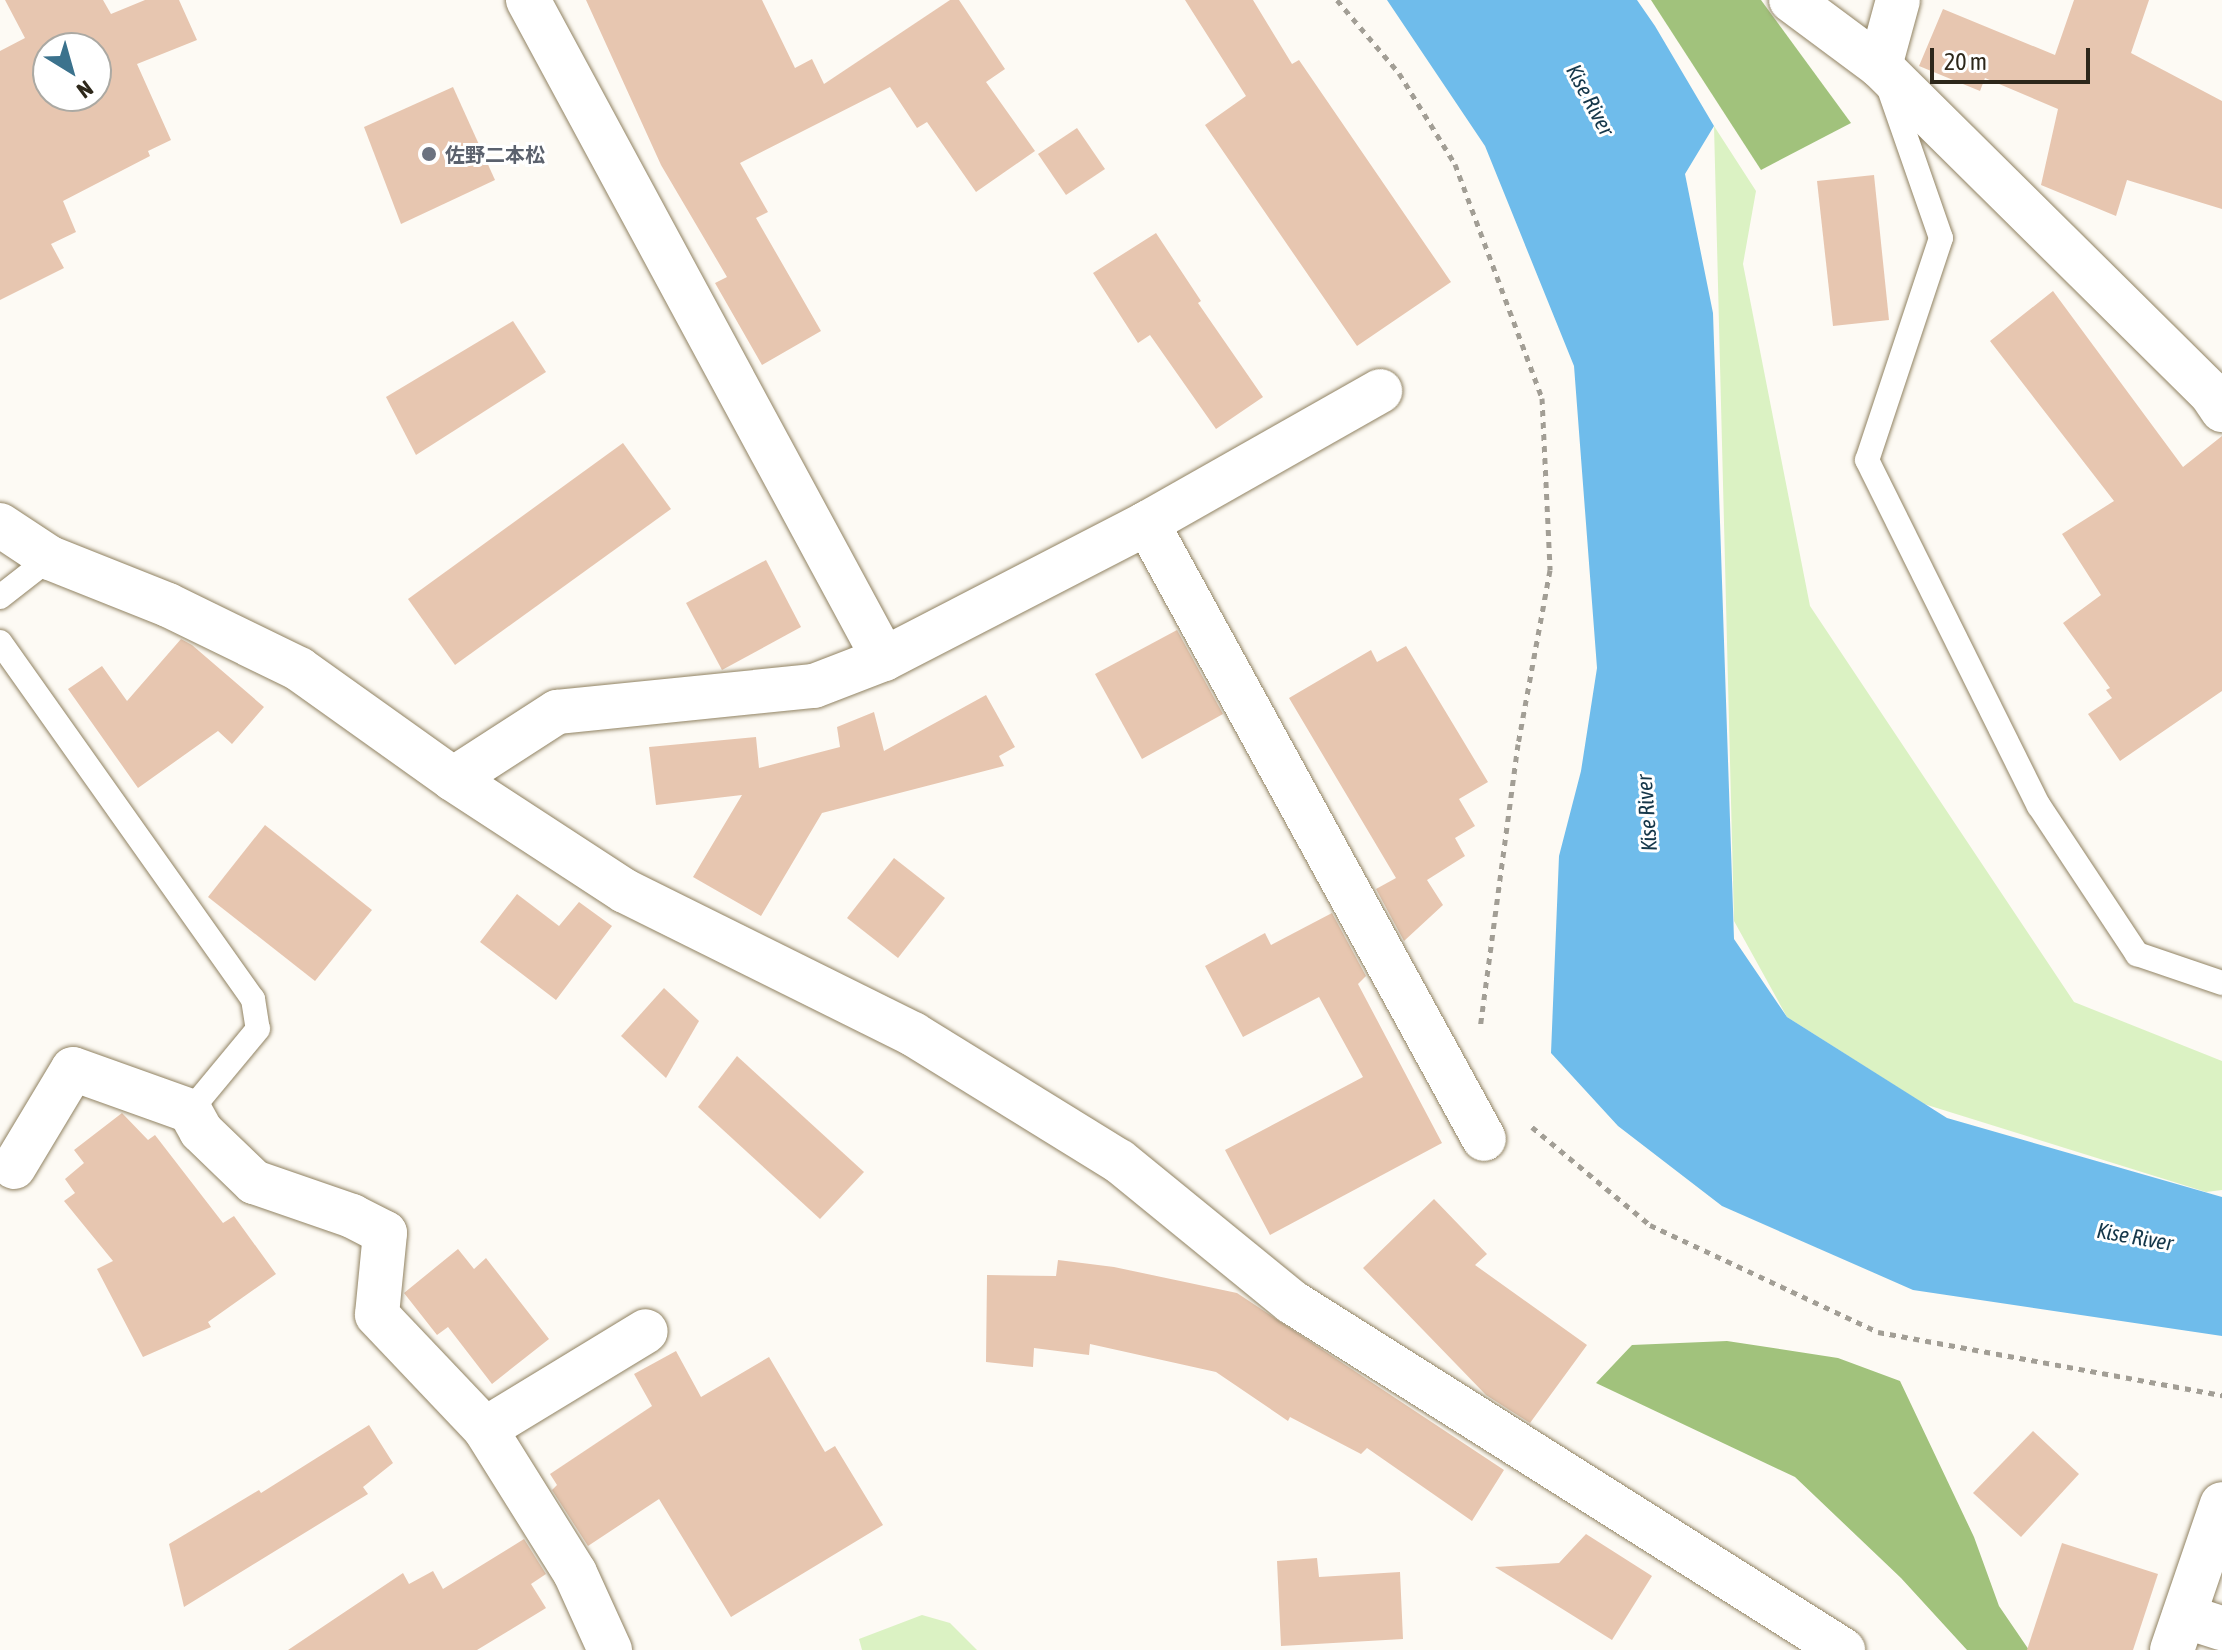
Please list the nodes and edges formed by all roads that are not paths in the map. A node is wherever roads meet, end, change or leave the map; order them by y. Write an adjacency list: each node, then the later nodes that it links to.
1 (528, 0): 12 (street)
2 (1791, 0): 4 (street)
3 (1898, 0): 4 (street)
4 (1880, 66): 6 (street); 14 (lane)
5 (1380, 391): 7 (street)
6 (2218, 398)
7 (1147, 523): 12 (street); 16 (street)
8 (0, 525): 9 (street)
9 (50, 558): 10 (lane); 13 (street)
10 (0, 597)
11 (0, 642): 15 (lane)
12 (884, 659): 13 (street)
13 (453, 779): 23 (street)
14 (2222, 983)
15 (190, 1111): 17 (street); 19 (street)
16 (1484, 1139)
17 (14, 1167)
18 (646, 1331): 19 (street)
19 (485, 1429): 22 (street)
20 (2222, 1504): 21 (street)
21 (2193, 1631)
22 (610, 1650)
23 (1843, 1650)

